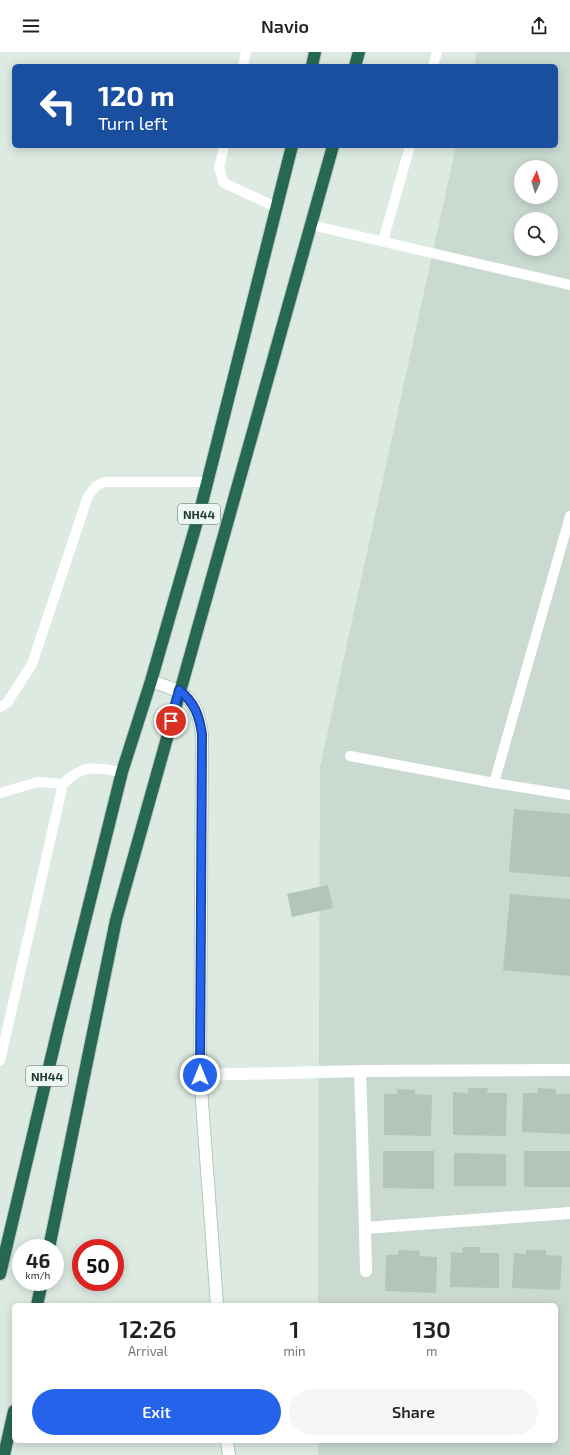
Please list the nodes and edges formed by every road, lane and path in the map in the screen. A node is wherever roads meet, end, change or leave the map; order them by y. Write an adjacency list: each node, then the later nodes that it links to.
1 (246, 52): 5 (lane)
2 (315, 52): 6 (highway)
3 (359, 52): 7 (highway)
4 (437, 52): 8 (lane)
5 (243, 64)
6 (312, 64)
7 (356, 64)
8 (434, 64)
9 (224, 148): 13 (lane)
10 (291, 148): 13 (highway, NH44)
11 (332, 148): 14 (highway, NH44)
12 (409, 148): 15 (lane)
13 (276, 207): 17 (highway, NH44)
14 (311, 225): 15 (lane); 20 (highway, NH44)
15 (383, 241): 16 (lane)
16 (570, 285)
17 (207, 482): 19 (highway, NH44); 21 (lane)
18 (570, 516): 25 (lane)
19 (151, 681): 20 (street); 23 (highway, NH44)
20 (179, 690): 31 (street); 34 (highway, NH44)
21 (0, 708)
22 (350, 756): 25 (lane)
23 (122, 772): 24 (lane); 36 (highway, NH44)
24 (63, 784): 26 (lane); 28 (lane)
25 (494, 784): 27 (lane)
26 (0, 792)
27 (570, 795)
28 (0, 1062)
29 (570, 1070): 30 (street)
30 (360, 1071): 31 (street); 33 (street)
31 (200, 1075): 39 (street)
32 (570, 1213): 33 (street)
33 (365, 1228): 35 (street)
34 (51, 1239)
35 (366, 1271)
36 (0, 1274)
37 (40, 1291): 38 (highway)
38 (37, 1303)
39 (217, 1303)
40 (12, 1420): 42 (highway)
41 (227, 1443): 43 (street)
42 (4, 1455)
43 (228, 1455)

